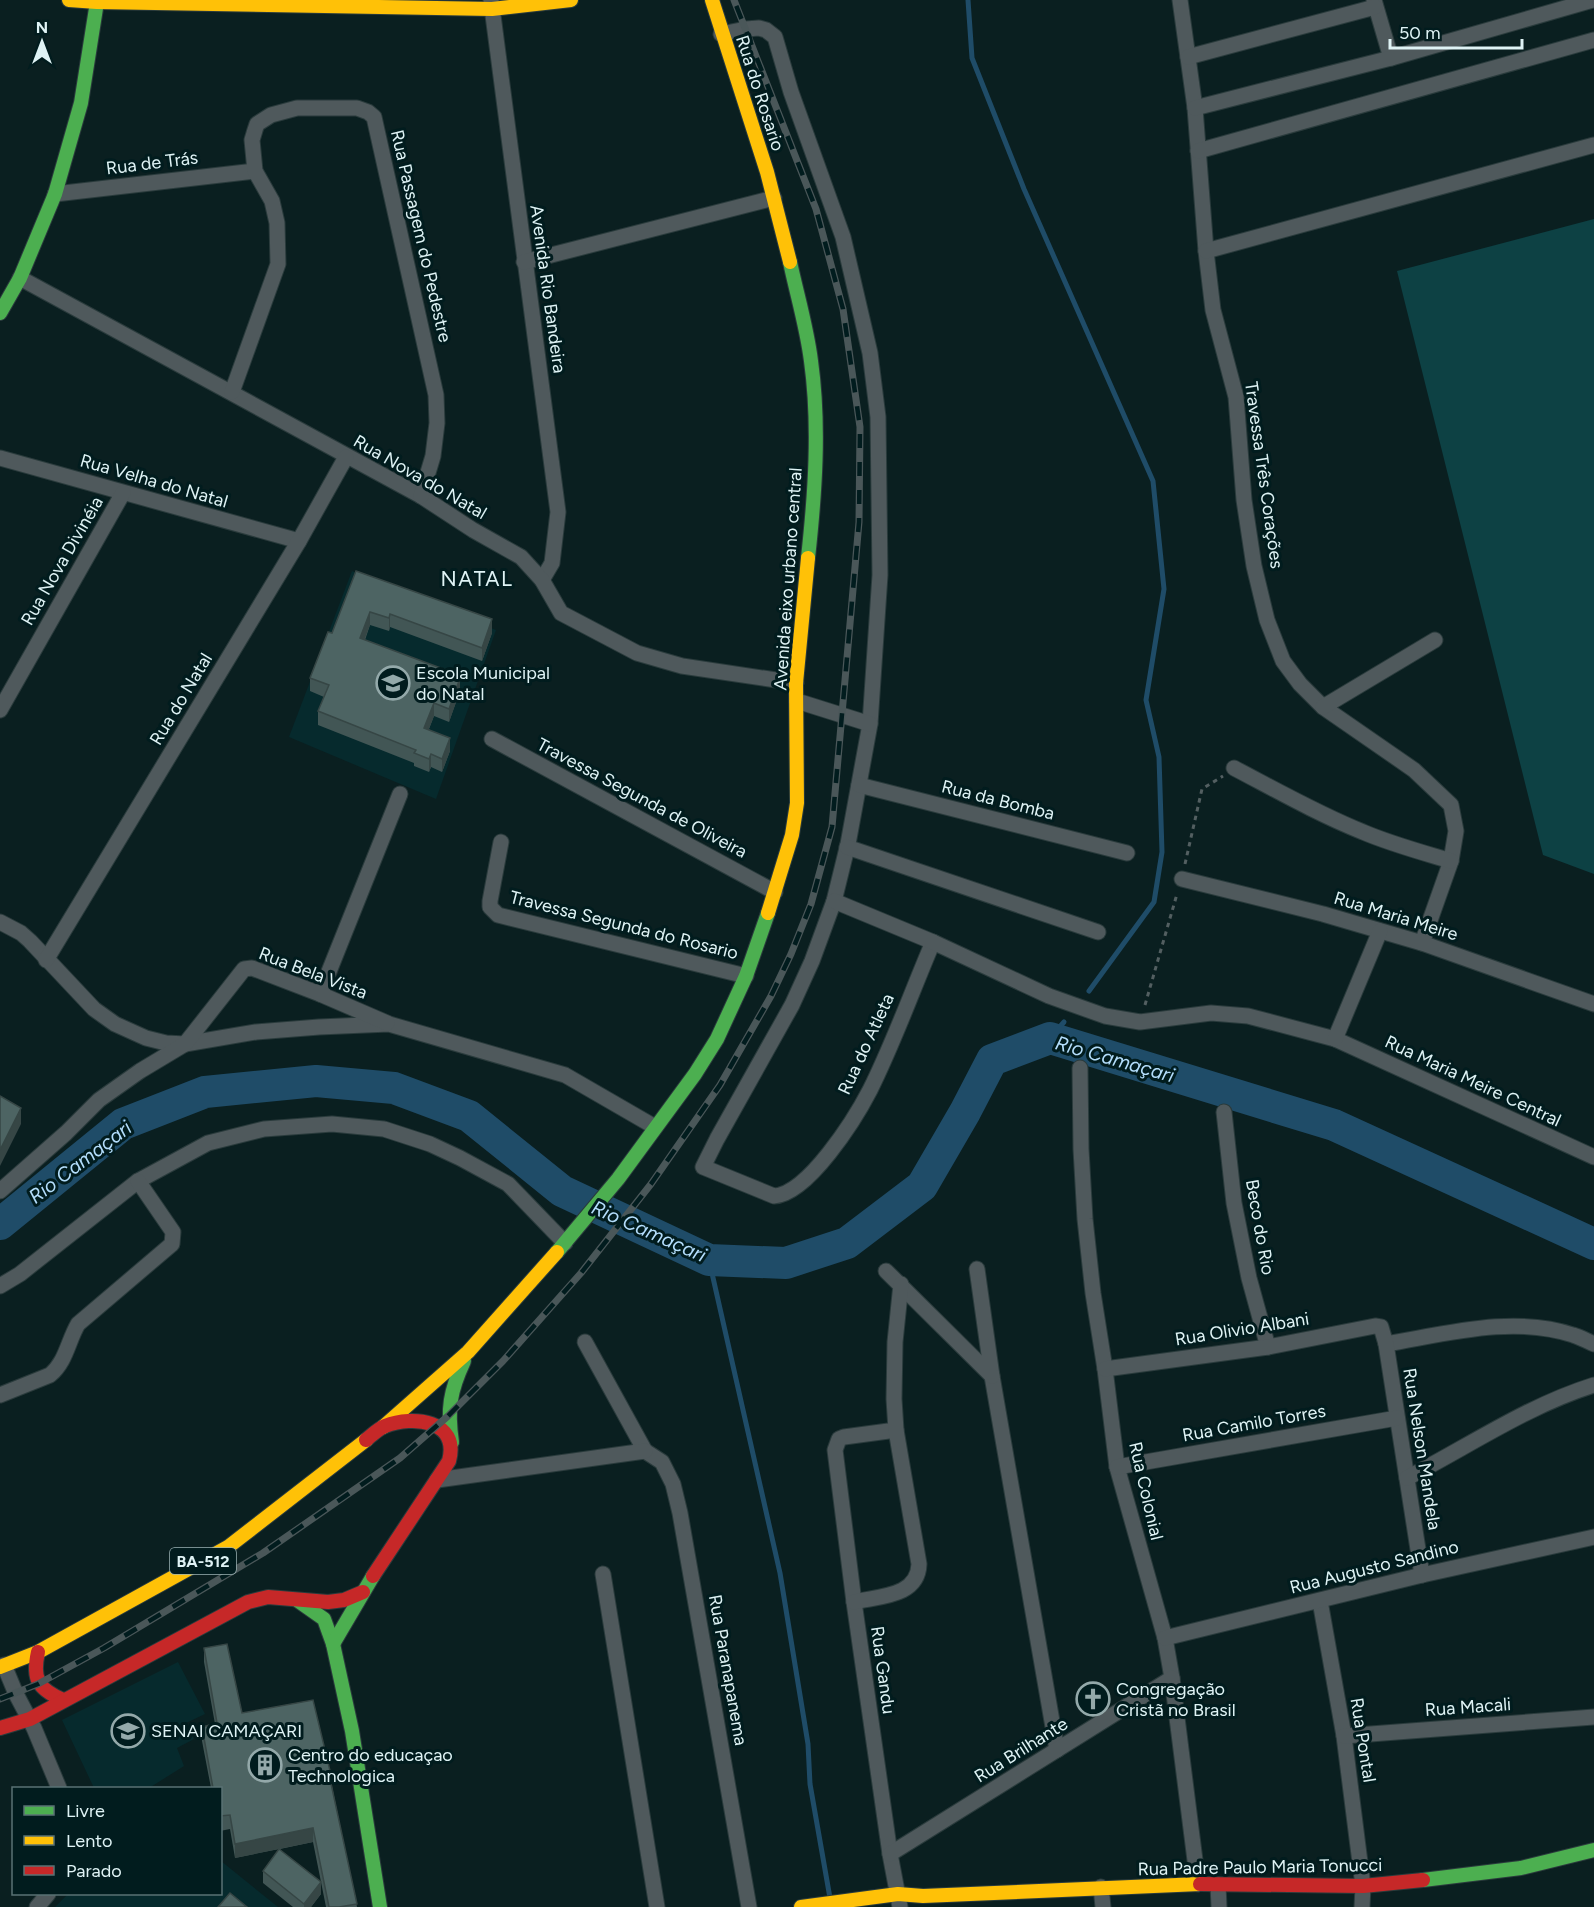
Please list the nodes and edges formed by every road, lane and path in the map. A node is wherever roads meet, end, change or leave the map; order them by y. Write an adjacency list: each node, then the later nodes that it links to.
1 (69, 0): 6 (street)
2 (570, 0): 9 (street)
3 (712, 0): 10 (street, Rua do Rosario)
4 (1180, 0): 12 (street, Travessa Três Corações)
5 (1593, 0): 13 (street)
6 (97, 1): 7 (street); 18 (street)
7 (285, 3): 9 (street)
8 (1375, 3): 12 (street); 13 (street)
9 (491, 4): 21 (street, Avenida Rio Bandeira)
10 (721, 34): 19 (street, Rua do Rosario); 36 (street)
11 (1594, 40): 16 (street)
12 (1188, 57): 14 (street, Travessa Três Corações)
13 (1391, 58): 14 (street)
14 (1195, 108): 16 (street, Travessa Três Corações)
15 (1594, 145): 20 (street)
16 (1198, 151): 20 (street, Travessa Três Corações)
17 (255, 171): 18 (street, Rua de Trás); 24 (street); 28 (street, Rua Passagem do Pedestre)
18 (55, 194): 22 (street)
19 (774, 198): 21 (street); 32 (street, Avenida eixo urbano central)
20 (1206, 251): 34 (street, Travessa Três Corações)
21 (524, 262): 30 (street, Avenida Rio Bandeira)
22 (20, 278): 23 (street); 24 (street, Rua Nova do Natal)
23 (0, 313)
24 (232, 393): 25 (street, Rua Nova do Natal)
25 (346, 457): 28 (street, Rua Nova do Natal); 29 (street, Rua do Natal)
26 (0, 458): 27 (street, Rua Velha do Natal)
27 (123, 493): 29 (street, Rua Velha do Natal); 35 (street, Rua Nova Divinéia)
28 (421, 496): 30 (street, Rua Nova do Natal)
29 (298, 541): 53 (street, Rua do Natal)
30 (542, 580): 32 (street, Rua Nova do Natal)
31 (1435, 640): 34 (street)
32 (796, 683): 33 (street, Avenida eixo urbano central)
33 (797, 701): 36 (street); 46 (street, Avenida eixo urbano central)
34 (1323, 706): 44 (street, Travessa Três Corações)
35 (0, 710)
36 (870, 724): 39 (street)
37 (492, 739): 46 (street, Travessa Segunda de Oliveira)
38 (1234, 768): 44 (street)
39 (859, 785): 42 (street); 43 (street, Rua da Bomba)
40 (400, 794): 55 (street)
41 (501, 842): 54 (street, Travessa Segunda do Rosario)
42 (847, 847): 47 (street); 50 (street)
43 (1126, 853)
44 (1450, 861): 52 (street, Travessa Três Corações)
45 (1182, 879): 49 (street, Rua Maria Meire)
46 (775, 892): 54 (street)
47 (834, 901): 51 (street); 51 (street, Rua do Atleta)
48 (0, 922): 53 (street)
49 (1380, 931): 52 (street, Rua Maria Meire); 58 (street)
50 (1098, 932)
51 (933, 942): 58 (street, Rua Maria Meire Central)
52 (1422, 943): 56 (street, Rua Maria Meire)
53 (46, 960): 59 (street)
54 (746, 976): 62 (street)
55 (321, 994): 57 (street, Rua Bela Vista); 59 (street, Rua Bela Vista)
56 (1594, 1004)
57 (389, 1024): 59 (street); 62 (street)
58 (1335, 1039): 63 (street, Rua Maria Meire Central)
59 (185, 1044): 65 (street)
60 (1080, 1068): 76 (street, Rua Colonial)
61 (1224, 1112): 74 (street, Beco do Rio)
62 (655, 1127): 66 (street)
63 (1594, 1157)
64 (138, 1181): 66 (street); 70 (street); 79 (street)
65 (0, 1191)
66 (565, 1243): 75 (street)
67 (977, 1269): 77 (street)
68 (886, 1271): 69 (street)
69 (901, 1284): 77 (street); 82 (street)
70 (0, 1286)
71 (1384, 1337): 73 (street, Rua Olivio Albani); 74 (street, Rua Olivio Albani); 80 (street, Rua Nelson Mandela)
72 (585, 1342): 84 (street, Rua Paranapanema)
73 (1594, 1344)
74 (1268, 1347): 76 (street, Rua Olivio Albani)
75 (468, 1352): 81 (street); 83 (street)
76 (1105, 1369): 86 (street, Rua Colonial)
77 (992, 1376): 107 (street)
78 (1594, 1385): 88 (street)
79 (0, 1395)
80 (1397, 1418): 86 (street, Rua Camilo Torres); 88 (street, Rua Nelson Mandela)
81 (382, 1427): 83 (street, BA-512); 99 (street, BA-512)
82 (896, 1430): 96 (street); 96 (street, Rua Gandu)
83 (452, 1442): 85 (street)
84 (645, 1451): 87 (street); 120 (street, Rua Paranapanema)
85 (449, 1461): 87 (street); 89 (street)
86 (1117, 1467): 97 (street, Rua Colonial)
87 (471, 1475): 89 (street)
88 (1407, 1478): 92 (street, Rua Nelson Mandela)
89 (437, 1480): 93 (street)
90 (1594, 1537): 92 (street, Rua Augusto Sandino)
91 (603, 1574): 119 (street)
92 (1422, 1575): 95 (street, Rua Augusto Sandino)
93 (363, 1592): 94 (street); 98 (street)
94 (297, 1600): 98 (street); 102 (street)
95 (1320, 1601): 97 (street, Rua Augusto Sandino); 106 (street, Rua Pontal)
96 (854, 1602): 110 (street, Rua Gandu)
97 (1165, 1638): 101 (street, Rua Colonial)
98 (333, 1644): 118 (street)
99 (38, 1652): 100 (street, BA-512); 102 (street)
100 (2, 1666): 104 (street)
101 (1172, 1678): 107 (street, Rua Brilhante); 111 (street, Rua Colonial)
102 (63, 1700): 104 (street)
103 (1594, 1717): 106 (street, Rua Macali)
104 (30, 1719): 105 (street); 108 (street)
105 (0, 1728)
106 (1344, 1736): 113 (street, Rua Pontal)
107 (1057, 1750): 110 (street, Rua Brilhante)
108 (60, 1787)
109 (1594, 1850): 113 (street, Rua Padre Paulo Maria Tonucci)
110 (890, 1854): 116 (street, Rua Gandu)
111 (1198, 1884): 112 (street, Rua Padre Paulo Maria Tonucci); 114 (street, Rua Padre Paulo Maria Tonucci)
112 (1218, 1885): 113 (street, Rua Padre Paulo Maria Tonucci); 123 (street)
113 (1363, 1886): 124 (street, Rua Pontal)
114 (1101, 1887): 116 (street, Rua Padre Paulo Maria Tonucci); 122 (street)
115 (46, 1895): 117 (street)
116 (901, 1903): 121 (street, Rua Padre Paulo Maria Tonucci)
117 (37, 1907)
118 (380, 1907)
119 (657, 1907)
120 (749, 1907)
121 (801, 1907)
122 (1103, 1907)
123 (1219, 1907)
124 (1362, 1907)

